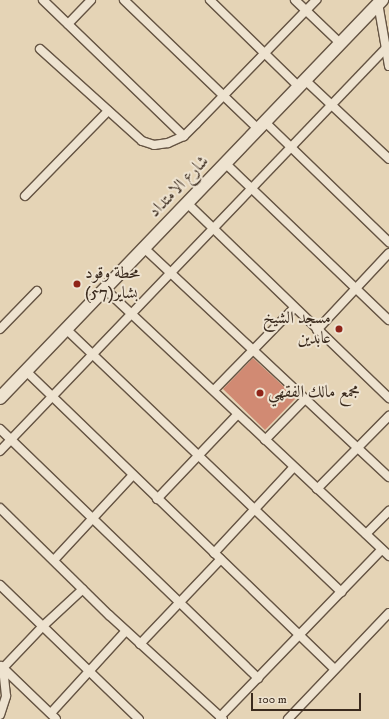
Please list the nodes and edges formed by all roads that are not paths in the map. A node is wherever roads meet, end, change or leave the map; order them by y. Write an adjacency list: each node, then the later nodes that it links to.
1 (43, 0): 9 (street)
2 (91, 0): 9 (street)
3 (124, 0): 16 (street)
4 (210, 0): 13 (street)
5 (295, 0): 8 (street)
6 (316, 0): 8 (street)
7 (380, 2): 10 (street); 11 (street, شارع الامتداد)
8 (306, 10): 11 (street); 13 (street)
9 (68, 24): 20 (street)
10 (386, 42): 14 (street); 17 (street)
11 (340, 43): 15 (street, شارع الامتداد)
12 (40, 49): 18 (street)
13 (265, 53): 15 (street); 16 (street)
14 (389, 66)
15 (302, 84): 17 (street); 19 (street, شارع الامتداد)
16 (224, 95): 19 (street); 20 (street)
17 (331, 105): 21 (street); 22 (street)
18 (108, 111): 20 (street); 25 (street)
19 (262, 125): 21 (street); 23 (street, شارع الامتداد)
20 (184, 136)
21 (291, 147): 24 (street); 28 (street)
22 (389, 159)
23 (225, 163): 24 (street); 26 (street, شارع الامتداد)
24 (252, 188): 27 (street); 32 (street)
25 (25, 196)
26 (187, 204): 27 (street); 29 (street, شارع الامتداد)
27 (212, 229): 31 (street); 35 (street)
28 (389, 242)
29 (144, 248): 31 (street); 33 (street, شارع الامتداد)
30 (389, 253): 32 (street)
31 (171, 272): 36 (street); 41 (street)
32 (356, 288): 37 (street); 40 (street)
33 (105, 289): 36 (street); 39 (street, شارع الامتداد)
34 (37, 291): 38 (street)
35 (294, 308): 40 (street); 41 (street)
36 (131, 313): 42 (street); 44 (street)
37 (389, 320)
38 (0, 329)
39 (66, 329): 42 (street); 43 (street, شارع الامتداد)
40 (317, 330): 47 (street)
41 (254, 349): 44 (street); 48 (street)
42 (92, 353): 45 (street); 56 (street)
43 (26, 372): 45 (street); 46 (street, شارع الامتداد)
44 (214, 390): 49 (street)
45 (52, 396): 52 (street); 58 (street)
46 (0, 398)
47 (389, 398)
48 (305, 399): 53 (street); 54 (street)
49 (238, 414): 53 (street); 56 (street)
50 (389, 416): 54 (street)
51 (0, 429): 52 (street)
52 (11, 440): 55 (street); 65 (street)
53 (265, 440): 57 (street)
54 (357, 448): 59 (street); 60 (street)
55 (0, 451)
56 (198, 456): 61 (street); 63 (street)
57 (294, 467): 60 (street); 63 (street)
58 (133, 475): 61 (street); 65 (street)
59 (389, 477)
60 (317, 489): 66 (street)
61 (157, 499): 68 (street)
62 (0, 508): 71 (street)
63 (255, 510): 68 (street); 74 (street)
64 (389, 511): 66 (street)
65 (93, 518): 71 (street); 75 (street)
66 (366, 534): 67 (street)
67 (382, 549): 69 (street); 74 (street)
68 (214, 553): 70 (street)
69 (389, 556)
70 (221, 559): 75 (street); 79 (street)
71 (54, 560): 73 (street)
72 (0, 585): 77 (street)
73 (83, 589): 77 (street); 78 (street)
74 (341, 592): 79 (street)
75 (180, 602): 80 (street); 84 (street)
76 (388, 617): 82 (street)
77 (43, 626): 81 (street); 83 (street)
78 (126, 631): 80 (street); 83 (street)
79 (300, 635): 82 (street); 84 (street)
80 (140, 644): 87 (street)
81 (2, 667): 85 (street); 86 (street)
82 (335, 670): 88 (street)
83 (90, 671): 86 (street); 89 (street)
84 (258, 678): 87 (street)
85 (0, 715)
86 (53, 716)
87 (222, 718)
88 (290, 718)
89 (139, 719)

